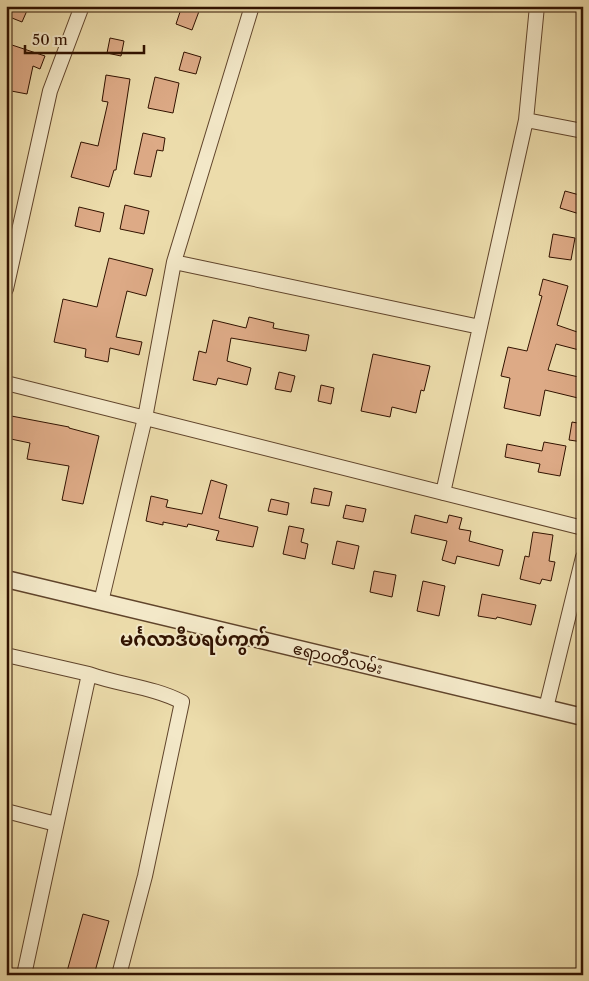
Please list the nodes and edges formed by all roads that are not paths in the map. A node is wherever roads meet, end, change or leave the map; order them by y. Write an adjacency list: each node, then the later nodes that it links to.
1 (82, 6): 7 (street)
2 (252, 6): 6 (street)
3 (537, 6): 4 (street)
4 (526, 120): 5 (street); 8 (street)
5 (583, 130)
6 (174, 262): 8 (street); 10 (street)
7 (6, 289)
8 (480, 327): 11 (street)
9 (6, 383): 10 (street)
10 (145, 418): 11 (street); 15 (street)
11 (443, 493): 12 (street)
12 (583, 528)
13 (583, 557): 18 (street)
14 (6, 579): 15 (street, ဧရာဝတီလမ်း)
15 (101, 602): 18 (street, ဧရာဝတီလမ်း)
16 (6, 655): 17 (street)
17 (89, 674): 21 (street); 23 (street)
18 (546, 708): 19 (street, ဧရာဝတီလမ်း)
19 (583, 717)
20 (6, 812): 21 (street)
21 (56, 824): 22 (street)
22 (24, 975)
23 (119, 975)

